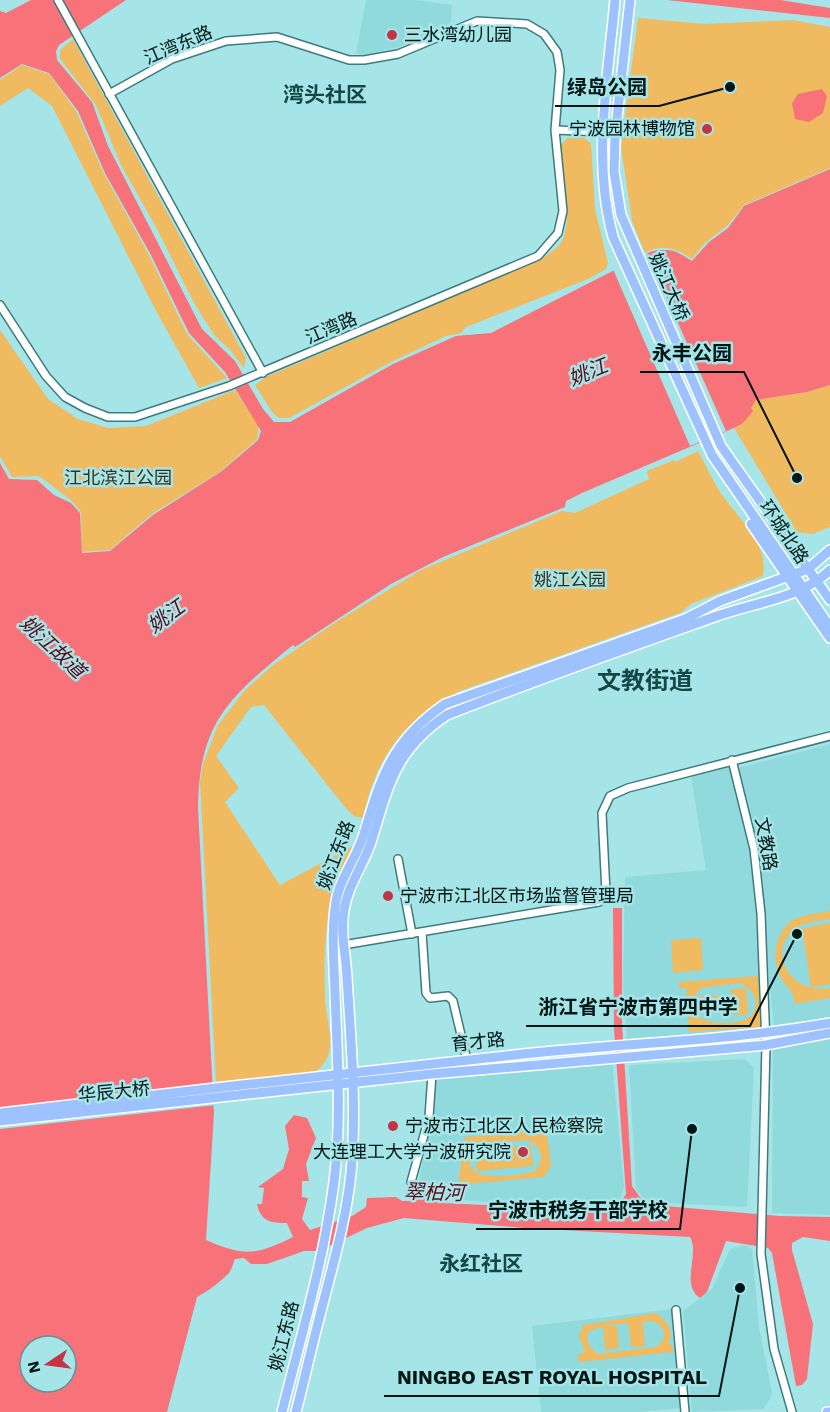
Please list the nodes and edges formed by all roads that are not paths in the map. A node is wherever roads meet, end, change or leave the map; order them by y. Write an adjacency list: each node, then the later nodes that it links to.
1 (57, 0): 4 (street)
2 (615, 0): 6 (main road)
3 (630, 0): 9 (main road, 姚江大桥)
4 (109, 94): 5 (street, 江湾东路); 8 (street)
5 (555, 130): 6 (street); 8 (street, 江湾路)
6 (604, 132): 10 (main road, 姚江大桥)
7 (0, 304): 8 (street, 江湾路)
8 (263, 373)
9 (722, 446): 12 (main road, 环城北路)
10 (711, 455): 14 (main road, 环城北路)
11 (830, 550): 12 (main road, 姚江东路)
12 (808, 569): 14 (main road, 姚江东路); 15 (main road, 环城北路)
13 (830, 570): 15 (main road)
14 (790, 577): 16 (main road, 环城北路); 32 (main road, 姚江东路)
15 (823, 585): 16 (main road, 姚江东路); 17 (main road, 环城北路)
16 (798, 590): 18 (main road, 环城北路); 19 (main road); 25 (main road, 姚江东路)
17 (830, 600)
18 (830, 627)
19 (830, 638)
20 (830, 736): 21 (street)
21 (732, 760): 23 (street); 28 (street, 文教路)
22 (398, 859): 24 (street)
23 (422, 932): 24 (street); 30 (street)
24 (412, 934): 25 (street)
25 (343, 945): 31 (main road, 姚江东路)
26 (830, 1023): 28 (main road, 育才路)
27 (830, 1033): 29 (main road, 育才路)
28 (766, 1034): 29 (street); 30 (main road, 育才路)
29 (766, 1045): 33 (main road, 育才路); 44 (street)
30 (467, 1060): 31 (main road, 育才路)
31 (351, 1071): 32 (main road, 育才路); 34 (main road, 姚江东路)
32 (338, 1073): 35 (main road, 姚江东路); 36 (main road, 育才路)
33 (432, 1074): 34 (main road, 育才路); 39 (street)
34 (352, 1082): 35 (main road, 育才路); 42 (main road, 姚江东路)
35 (338, 1084): 36 (main road, 育才路); 41 (main road, 姚江东路)
36 (231, 1092): 37 (main road, 华辰大桥); 38 (main road, 华辰大桥)
37 (0, 1113)
38 (0, 1121)
39 (411, 1182)
40 (676, 1310): 43 (street)
41 (282, 1412)
42 (296, 1412)
43 (685, 1412)
44 (792, 1412)

